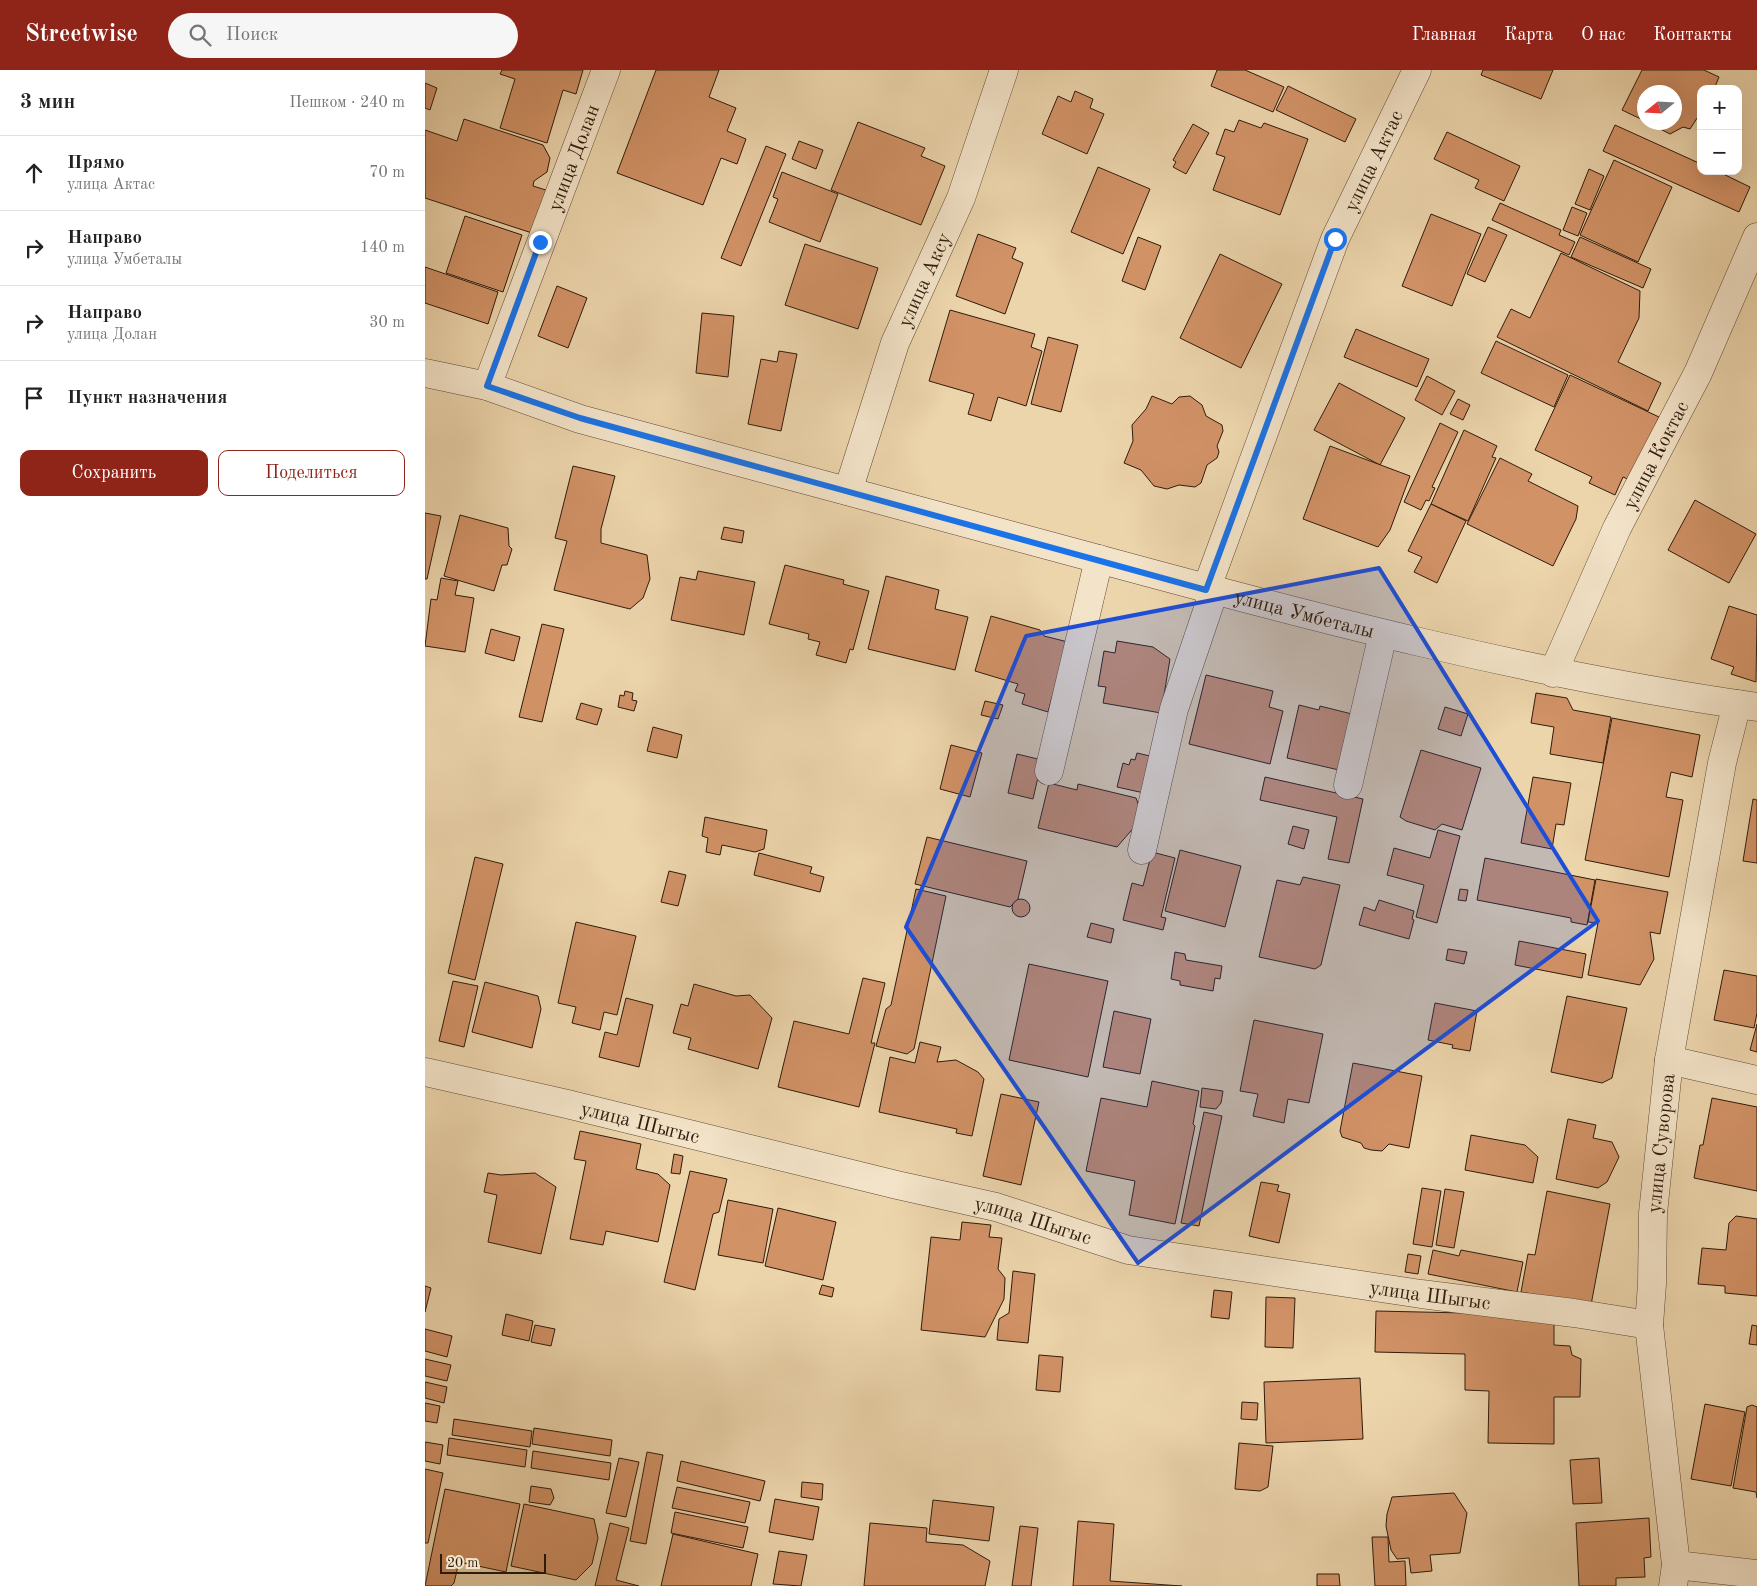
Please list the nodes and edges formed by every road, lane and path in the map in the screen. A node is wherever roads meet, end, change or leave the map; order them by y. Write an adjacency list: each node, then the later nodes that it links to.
1 (606, 70): 6 (street, улица Долан)
2 (1004, 70): 7 (street, улица Аксу)
3 (1417, 70): 9 (street, улица Актас)
4 (1757, 237): 11 (street, улица Коктас)
5 (425, 373): 6 (street, улица Умбеталы)
6 (487, 386): 7 (street, улица Умбеталы)
7 (849, 491): 8 (street, улица Умбеталы)
8 (1099, 559): 9 (street, улица Умбеталы); 13 (street)
9 (1210, 590): 10 (street, улица Умбеталы); 15 (street, улица Актас)
10 (1383, 634): 11 (street, улица Умбеталы); 14 (street)
11 (1553, 673): 12 (street, улица Умбеталы)
12 (1747, 705): 16 (street, улица Суворова)
13 (1049, 771)
14 (1348, 786)
15 (1142, 850)
16 (1669, 1060): 18 (street); 19 (street, улица Суворова)
17 (425, 1072): 19 (street, улица Шыгыс)
18 (1757, 1080)
19 (1649, 1325): 21 (street, улица Суворова)
20 (1757, 1574): 21 (street)
21 (1675, 1575)

